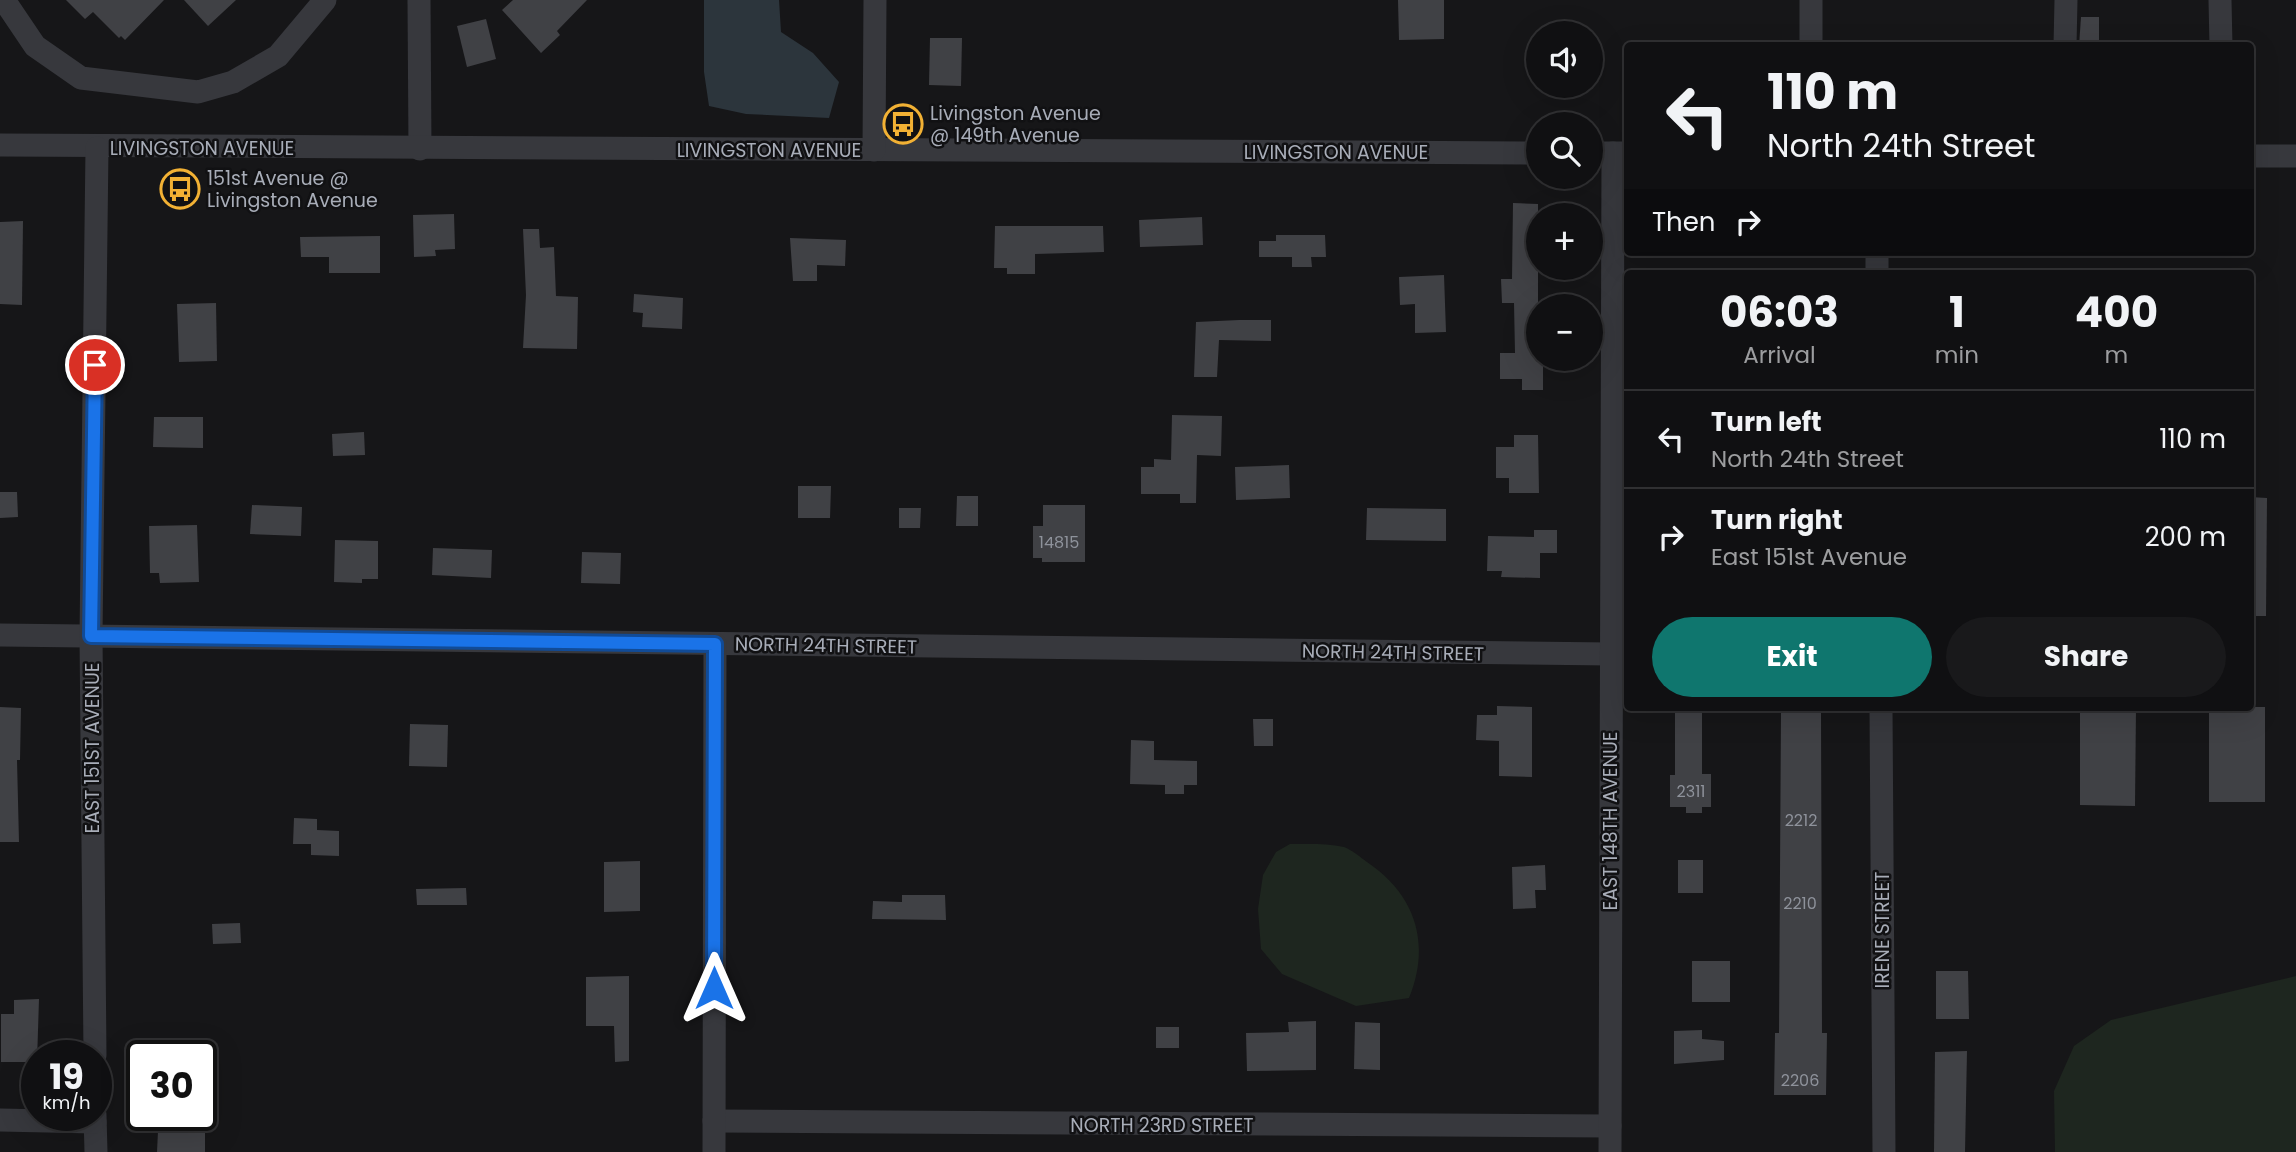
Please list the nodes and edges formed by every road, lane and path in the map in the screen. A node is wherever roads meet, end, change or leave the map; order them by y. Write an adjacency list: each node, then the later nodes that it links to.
1 (4, 0): 2 (street)
2 (325, 0)
3 (419, 0): 13 (street)
4 (875, 0): 14 (street)
5 (1811, 0): 8 (street)
6 (2066, 0): 9 (street)
7 (2220, 0): 10 (street)
8 (1811, 42)
9 (2066, 42)
10 (2221, 42)
11 (0, 145): 12 (street, LIVINGSTON AVENUE)
12 (97, 148): 13 (street, LIVINGSTON AVENUE); 20 (street, EAST 151ST AVENUE)
13 (420, 149): 14 (street, LIVINGSTON AVENUE)
14 (874, 150): 15 (street, LIVINGSTON AVENUE)
15 (1526, 153)
16 (1610, 153): 22 (street, EAST 148TH AVENUE)
17 (2254, 156): 18 (street)
18 (2296, 156)
19 (0, 635): 20 (street, NORTH 24TH STREET)
20 (91, 636): 21 (street, NORTH 24TH STREET); 24 (street, EAST 151ST AVENUE)
21 (715, 644): 22 (street, NORTH 24TH STREET); 27 (street)
22 (1611, 654): 28 (street, EAST 148TH AVENUE)
23 (1881, 711): 33 (street, IRENE STREET)
24 (95, 1040)
25 (0, 1120): 26 (street)
26 (21, 1120)
27 (714, 1121): 28 (street, NORTH 23RD STREET); 31 (street)
28 (1610, 1126): 32 (street, EAST 148TH AVENUE)
29 (95, 1131): 30 (street)
30 (96, 1152)
31 (714, 1152)
32 (1610, 1152)
33 (1884, 1152)

